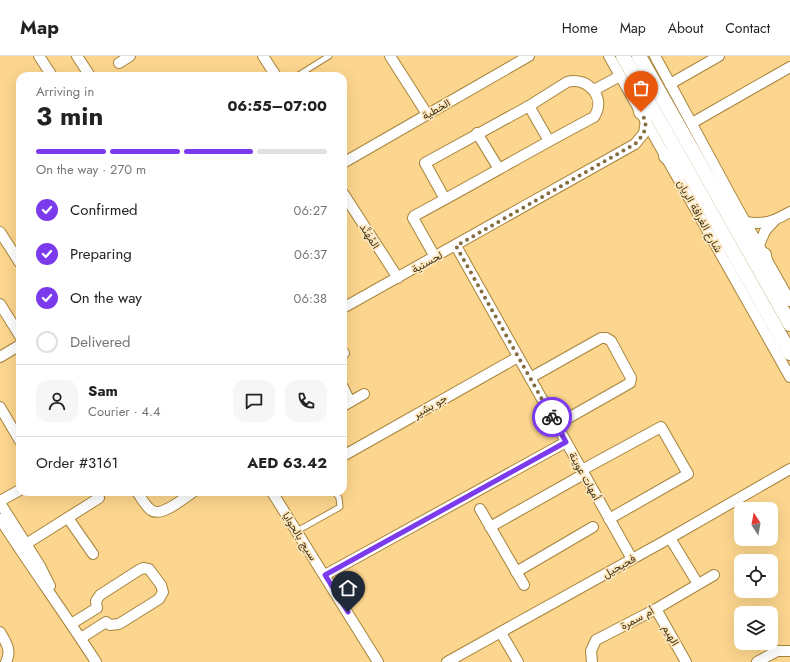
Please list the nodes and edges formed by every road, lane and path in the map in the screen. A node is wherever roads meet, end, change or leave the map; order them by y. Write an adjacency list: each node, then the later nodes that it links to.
1 (39, 56): 16 (street)
2 (77, 56): 17 (street)
3 (130, 56): 14 (street)
4 (263, 56): 18 (street)
5 (329, 56): 19 (lane)
6 (390, 56): 25 (street)
7 (530, 56): 13 (street, الخطية)
8 (609, 56): 20 (street, شارع الغرافة الريان)
9 (624, 56): 21 (main road, شارع الغرافة الريان)
10 (639, 56): 35 (main road)
11 (655, 56): 22 (street)
12 (719, 56): 22 (street)
13 (514, 60): 25 (street, الخطية)
14 (119, 63)
15 (790, 67): 27 (street)
16 (49, 72)
17 (87, 72)
18 (273, 72)
19 (303, 72)
20 (620, 76): 23 (street); 26 (street, شارع الغرافة الريان)
21 (637, 80): 26 (main road); 34 (main road, شارع الغرافة الريان)
22 (670, 84): 27 (street)
23 (594, 90): 24 (street); 29 (street)
24 (529, 106): 28 (street); 29 (street)
25 (427, 114): 32 (street, الخطية)
26 (643, 116): 30 (street, لحسنية); 31 (street, شارع الغرافة الريان)
27 (692, 124): 38 (street)
28 (477, 133): 33 (street); 37 (street)
29 (549, 141): 33 (street)
30 (635, 144): 31 (street, لحسنية); 43 (street, لحسنية)
31 (664, 152): 34 (main road); 58 (street, شارع الغرافة الريان)
32 (347, 161)
33 (499, 169): 37 (street)
34 (691, 176): 55 (main road, شارع الغرافة الريان)
35 (717, 196): 38 (main road); 48 (main road)
36 (347, 199): 47 (street, المُهَنَّد)
37 (445, 199): 46 (street)
38 (738, 209): 41 (street)
39 (790, 212): 40 (street)
40 (776, 220): 41 (street); 44 (street)
41 (746, 222): 44 (street)
42 (0, 232): 45 (street)
43 (456, 246): 46 (street, لحسنية); 57 (street, أمهات عوينة)
44 (762, 250): 48 (main road); 49 (street)
45 (16, 257)
46 (435, 257): 47 (street, لحسنية)
47 (398, 278): 51 (street, لحسنية)
48 (769, 287): 52 (main road)
49 (790, 301)
50 (0, 304): 53 (street)
51 (347, 306)
52 (790, 324)
53 (16, 330)
54 (16, 347): 56 (street)
55 (790, 353)
56 (0, 357)
57 (518, 357): 59 (street, أمهات عوينة); 66 (street, جو بشير)
58 (790, 377)
59 (530, 378): 63 (street, أمهات عوينة); 63 (street)
60 (364, 394): 61 (street)
61 (347, 404)
62 (0, 407): 64 (street)
63 (556, 425): 65 (street, أمهات عوينة)
64 (16, 434)
65 (566, 442): 68 (street, أمهات عوينة); 88 (street)
66 (347, 454)
67 (790, 469): 83 (street, فحيحيل)
68 (583, 472): 79 (street, أمهات عوينة); 79 (street); 80 (street)
69 (16, 492): 75 (street)
70 (140, 496): 71 (street)
71 (187, 496)
72 (277, 496): 82 (street, سيج بالحوايا)
73 (338, 496): 82 (lane)
74 (99, 498): 77 (street)
75 (0, 502): 84 (street)
76 (480, 509): 80 (street)
77 (68, 518): 84 (street); 85 (street)
78 (0, 519): 92 (street)
79 (609, 519): 86 (street, أمهات عوينة)
80 (490, 527): 87 (street)
81 (593, 527): 87 (street)
82 (297, 531): 88 (street, سيج بالحوايا)
83 (670, 538): 86 (street, فحيحيل); 90 (street)
84 (26, 544): 92 (street)
85 (93, 554)
86 (632, 559): 98 (street, فحيحيل)
87 (516, 572): 91 (street)
88 (325, 575): 103 (street, سيج بالحوايا)
89 (714, 575): 90 (street, أم سمرة)
90 (698, 584): 94 (street, أم سمرة)
91 (524, 585)
92 (53, 596): 96 (street)
93 (97, 608): 95 (street); 95 (street); 96 (street)
94 (656, 609): 106 (street, أم سمرة); 107 (street, الهيم)
95 (106, 622): 99 (street)
96 (71, 624): 99 (street)
97 (0, 632): 101 (street)
98 (501, 632): 104 (street, فحيحيل); 105 (street)
99 (81, 638): 102 (street)
100 (790, 651): 108 (street)
101 (6, 662)
102 (96, 662)
103 (378, 662)
104 (447, 662)
105 (518, 662)
106 (592, 662)
107 (686, 662)
108 (757, 662)

